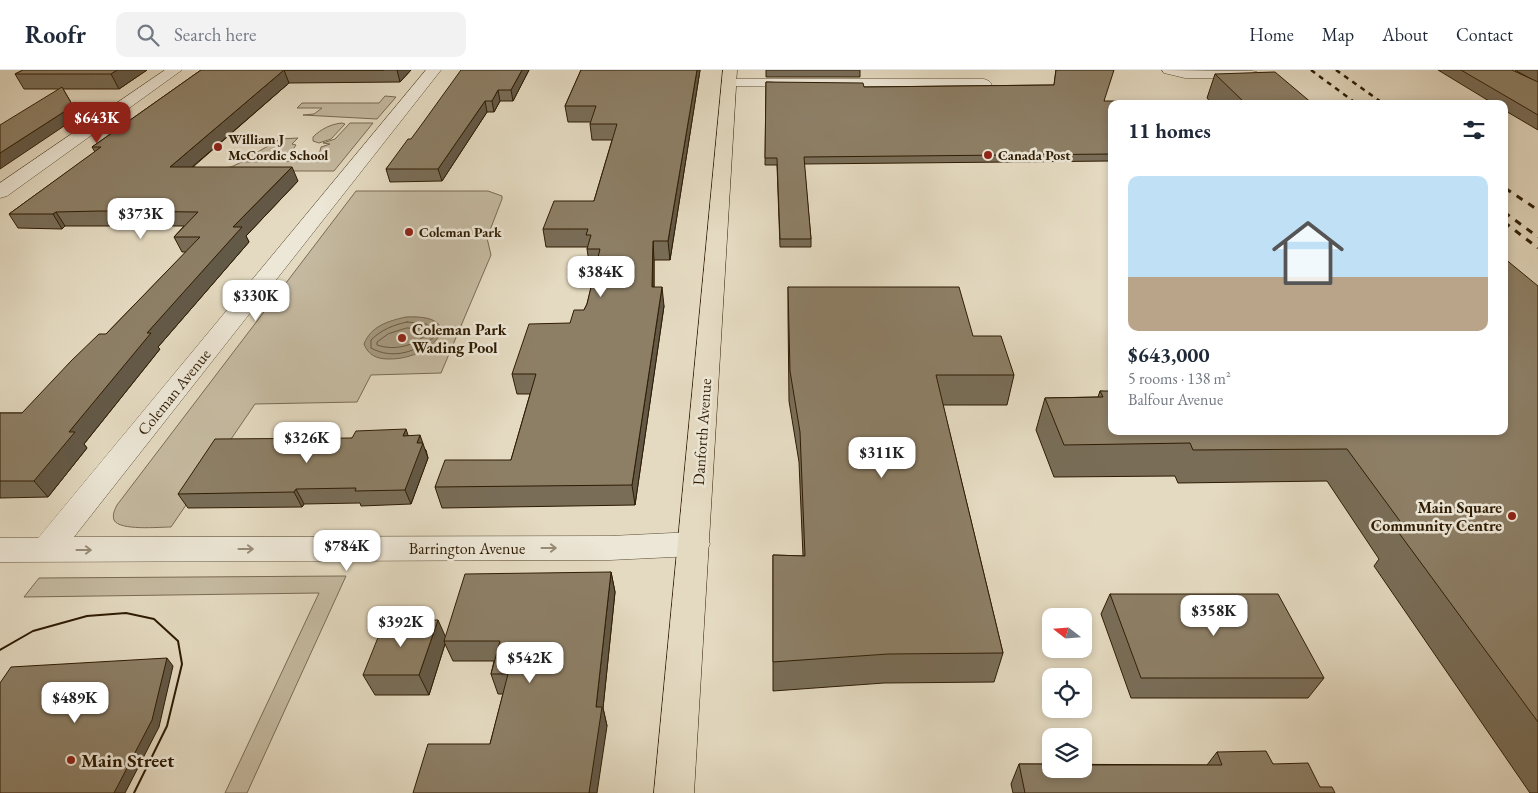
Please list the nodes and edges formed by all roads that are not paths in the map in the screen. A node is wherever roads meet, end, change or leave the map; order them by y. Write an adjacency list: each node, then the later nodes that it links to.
1 (175, 70): 7 (street)
2 (434, 70): 10 (street, Coleman Avenue)
3 (1170, 70): 5 (street)
4 (729, 76): 6 (street); 8 (main road, Danforth Avenue)
5 (1264, 76)
6 (984, 84)
7 (0, 192)
8 (694, 544): 10 (street, Barrington Avenue, one-way to 8); 11 (main road, Danforth Avenue)
9 (0, 550): 10 (street, Barrington Avenue)
10 (46, 550)
11 (674, 793)

